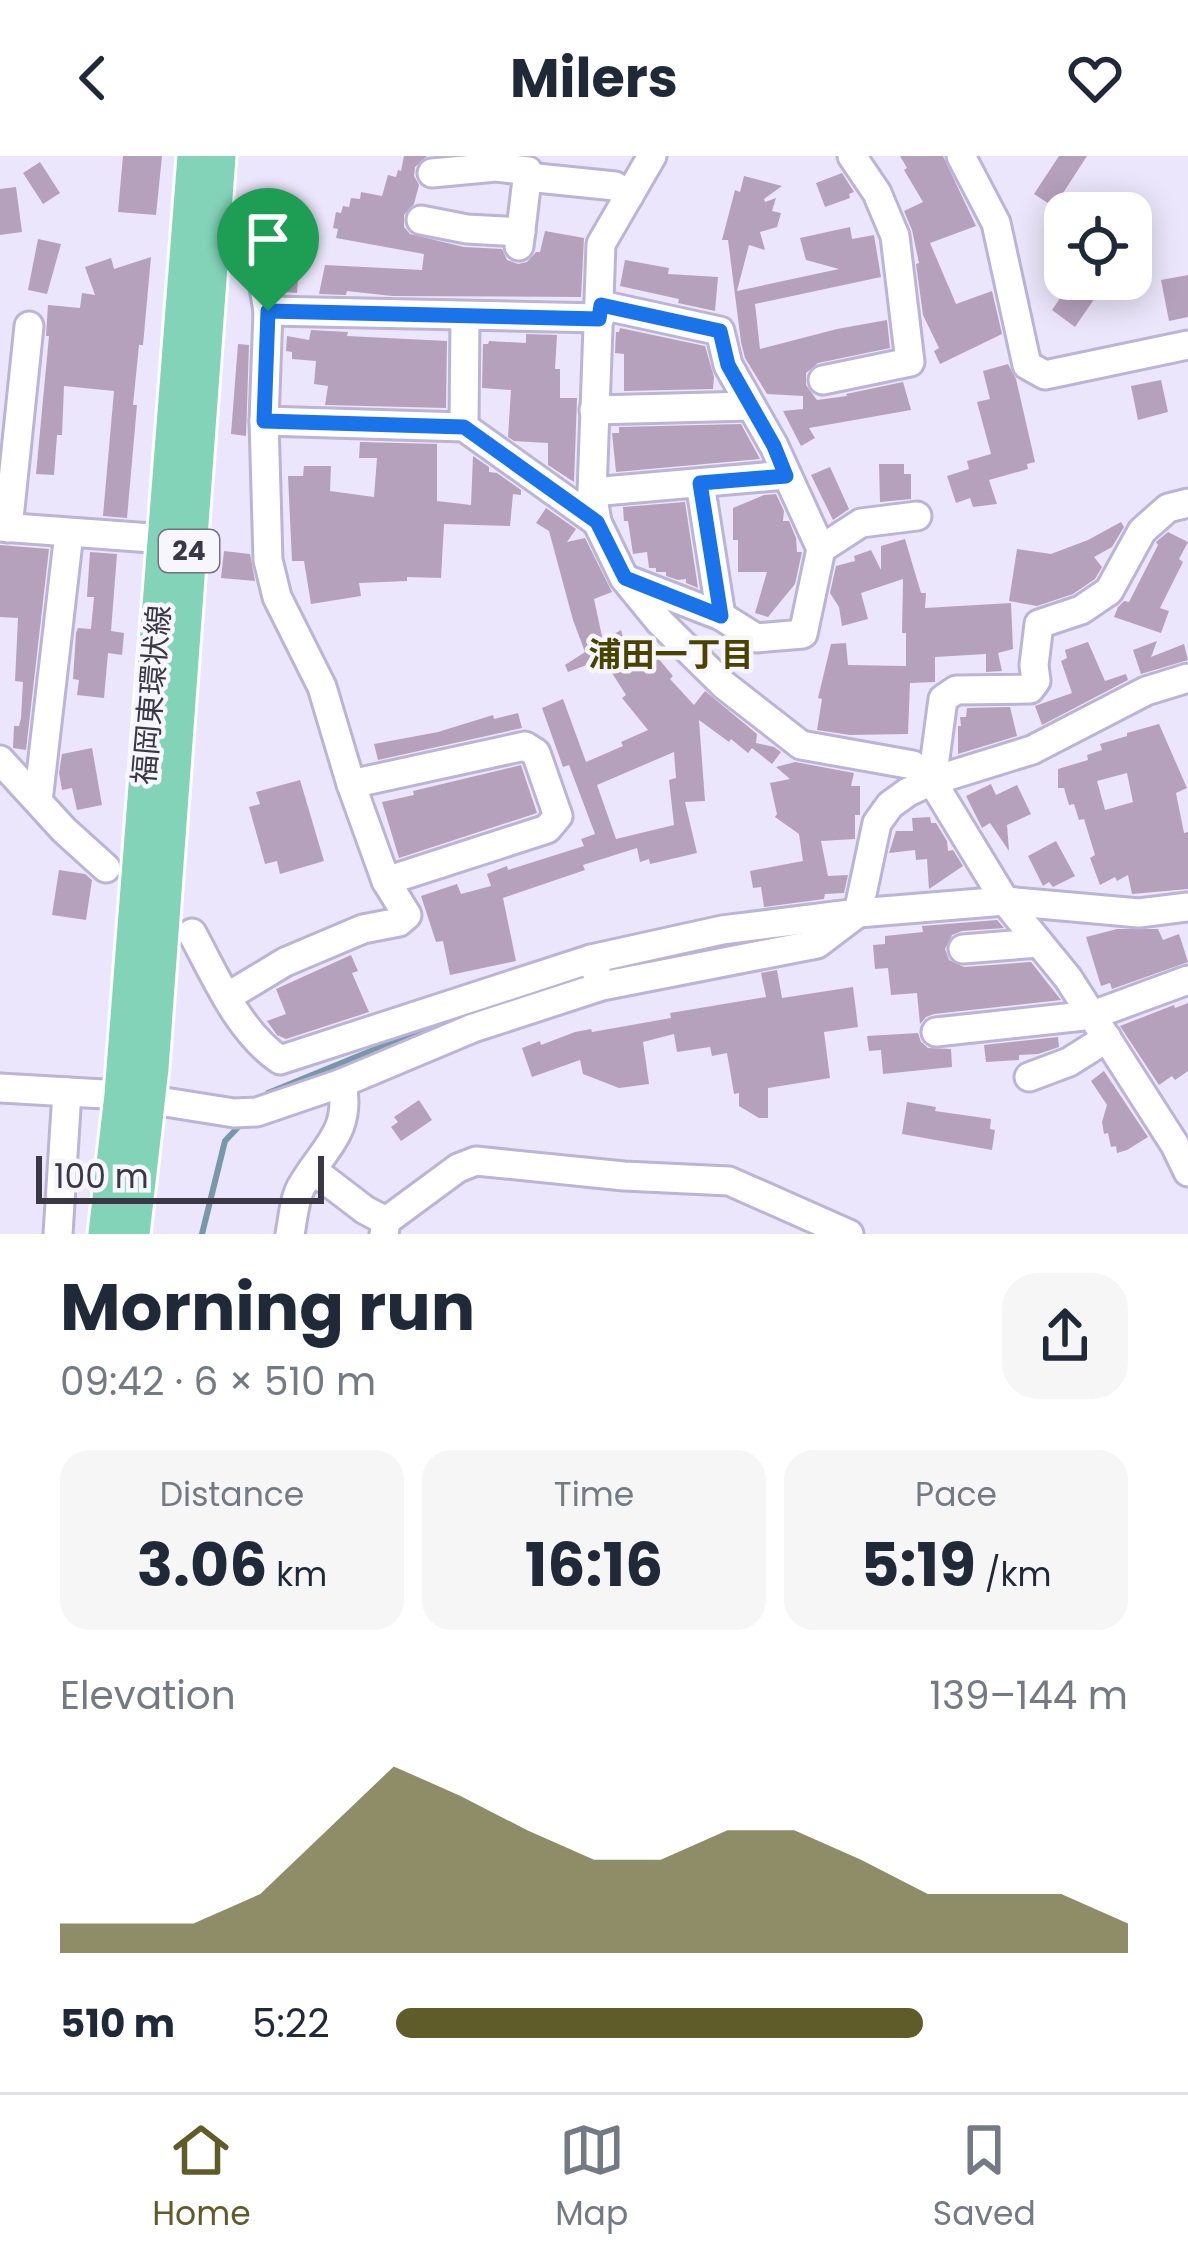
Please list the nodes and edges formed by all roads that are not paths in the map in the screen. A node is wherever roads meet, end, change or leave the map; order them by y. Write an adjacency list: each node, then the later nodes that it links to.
1 (194, 156): 10 (main road, 福岡東環状線 / 24)
2 (219, 156): 10 (main road, 福岡東環状線 / 24)
3 (652, 156): 8 (street)
4 (852, 156): 16 (street)
5 (961, 156): 15 (street)
6 (432, 173): 7 (street)
7 (527, 177): 8 (street); 9 (street)
8 (629, 196): 12 (street)
9 (421, 220)
10 (200, 246): 11 (street); 30 (main road, 福岡東環状線 / 24); 57 (main road, 福岡東環状線 / 24)
11 (268, 311): 13 (street); 19 (street)
12 (600, 312): 13 (street); 17 (street); 18 (street)
13 (465, 316): 20 (street)
14 (29, 326): 21 (street)
15 (1188, 345)
16 (823, 380)
17 (752, 406): 18 (street); 22 (street)
18 (594, 410): 24 (street)
19 (264, 421): 20 (street); 37 (street)
20 (464, 427): 27 (street)
21 (9, 442): 28 (street)
22 (786, 476): 23 (street); 31 (street)
23 (700, 483): 24 (street); 33 (street)
24 (592, 492): 27 (street)
25 (1188, 503): 36 (street)
26 (917, 516): 31 (street)
27 (597, 522): 32 (street)
28 (4, 527): 29 (street)
29 (69, 533): 30 (street); 38 (street)
30 (165, 539): 57 (main road, 福岡東環状線 / 24)
31 (821, 548): 33 (street)
32 (625, 578): 33 (street); 36 (street)
33 (721, 616)
34 (1188, 678): 36 (street)
35 (0, 760): 38 (street)
36 (932, 781): 41 (street); 43 (street)
37 (351, 784): 40 (street); 40 (street)
38 (38, 801): 39 (street)
39 (106, 868)
40 (386, 881): 50 (street)
41 (1005, 901): 42 (street); 43 (street); 45 (street)
42 (1188, 907)
43 (858, 913): 47 (street); 49 (street)
44 (192, 933): 50 (street)
45 (1039, 943): 46 (street); 51 (street)
46 (963, 949)
47 (591, 959): 49 (street); 50 (street)
48 (1188, 980): 51 (street)
49 (602, 986): 54 (street)
50 (227, 998)
51 (1100, 1027): 52 (street); 53 (street); 59 (street)
52 (935, 1032)
53 (1029, 1077)
54 (330, 1087): 57 (street); 58 (street)
55 (0, 1088): 56 (street)
56 (67, 1092): 57 (street); 61 (street)
57 (135, 1098): 62 (main road, 福岡東環状線 / 24); 63 (main road, 福岡東環状線 / 24)
58 (314, 1171): 60 (street); 64 (street)
59 (1188, 1172)
60 (374, 1225): 65 (street)
61 (58, 1234)
62 (105, 1234)
63 (134, 1234)
64 (290, 1234)
65 (849, 1234)

